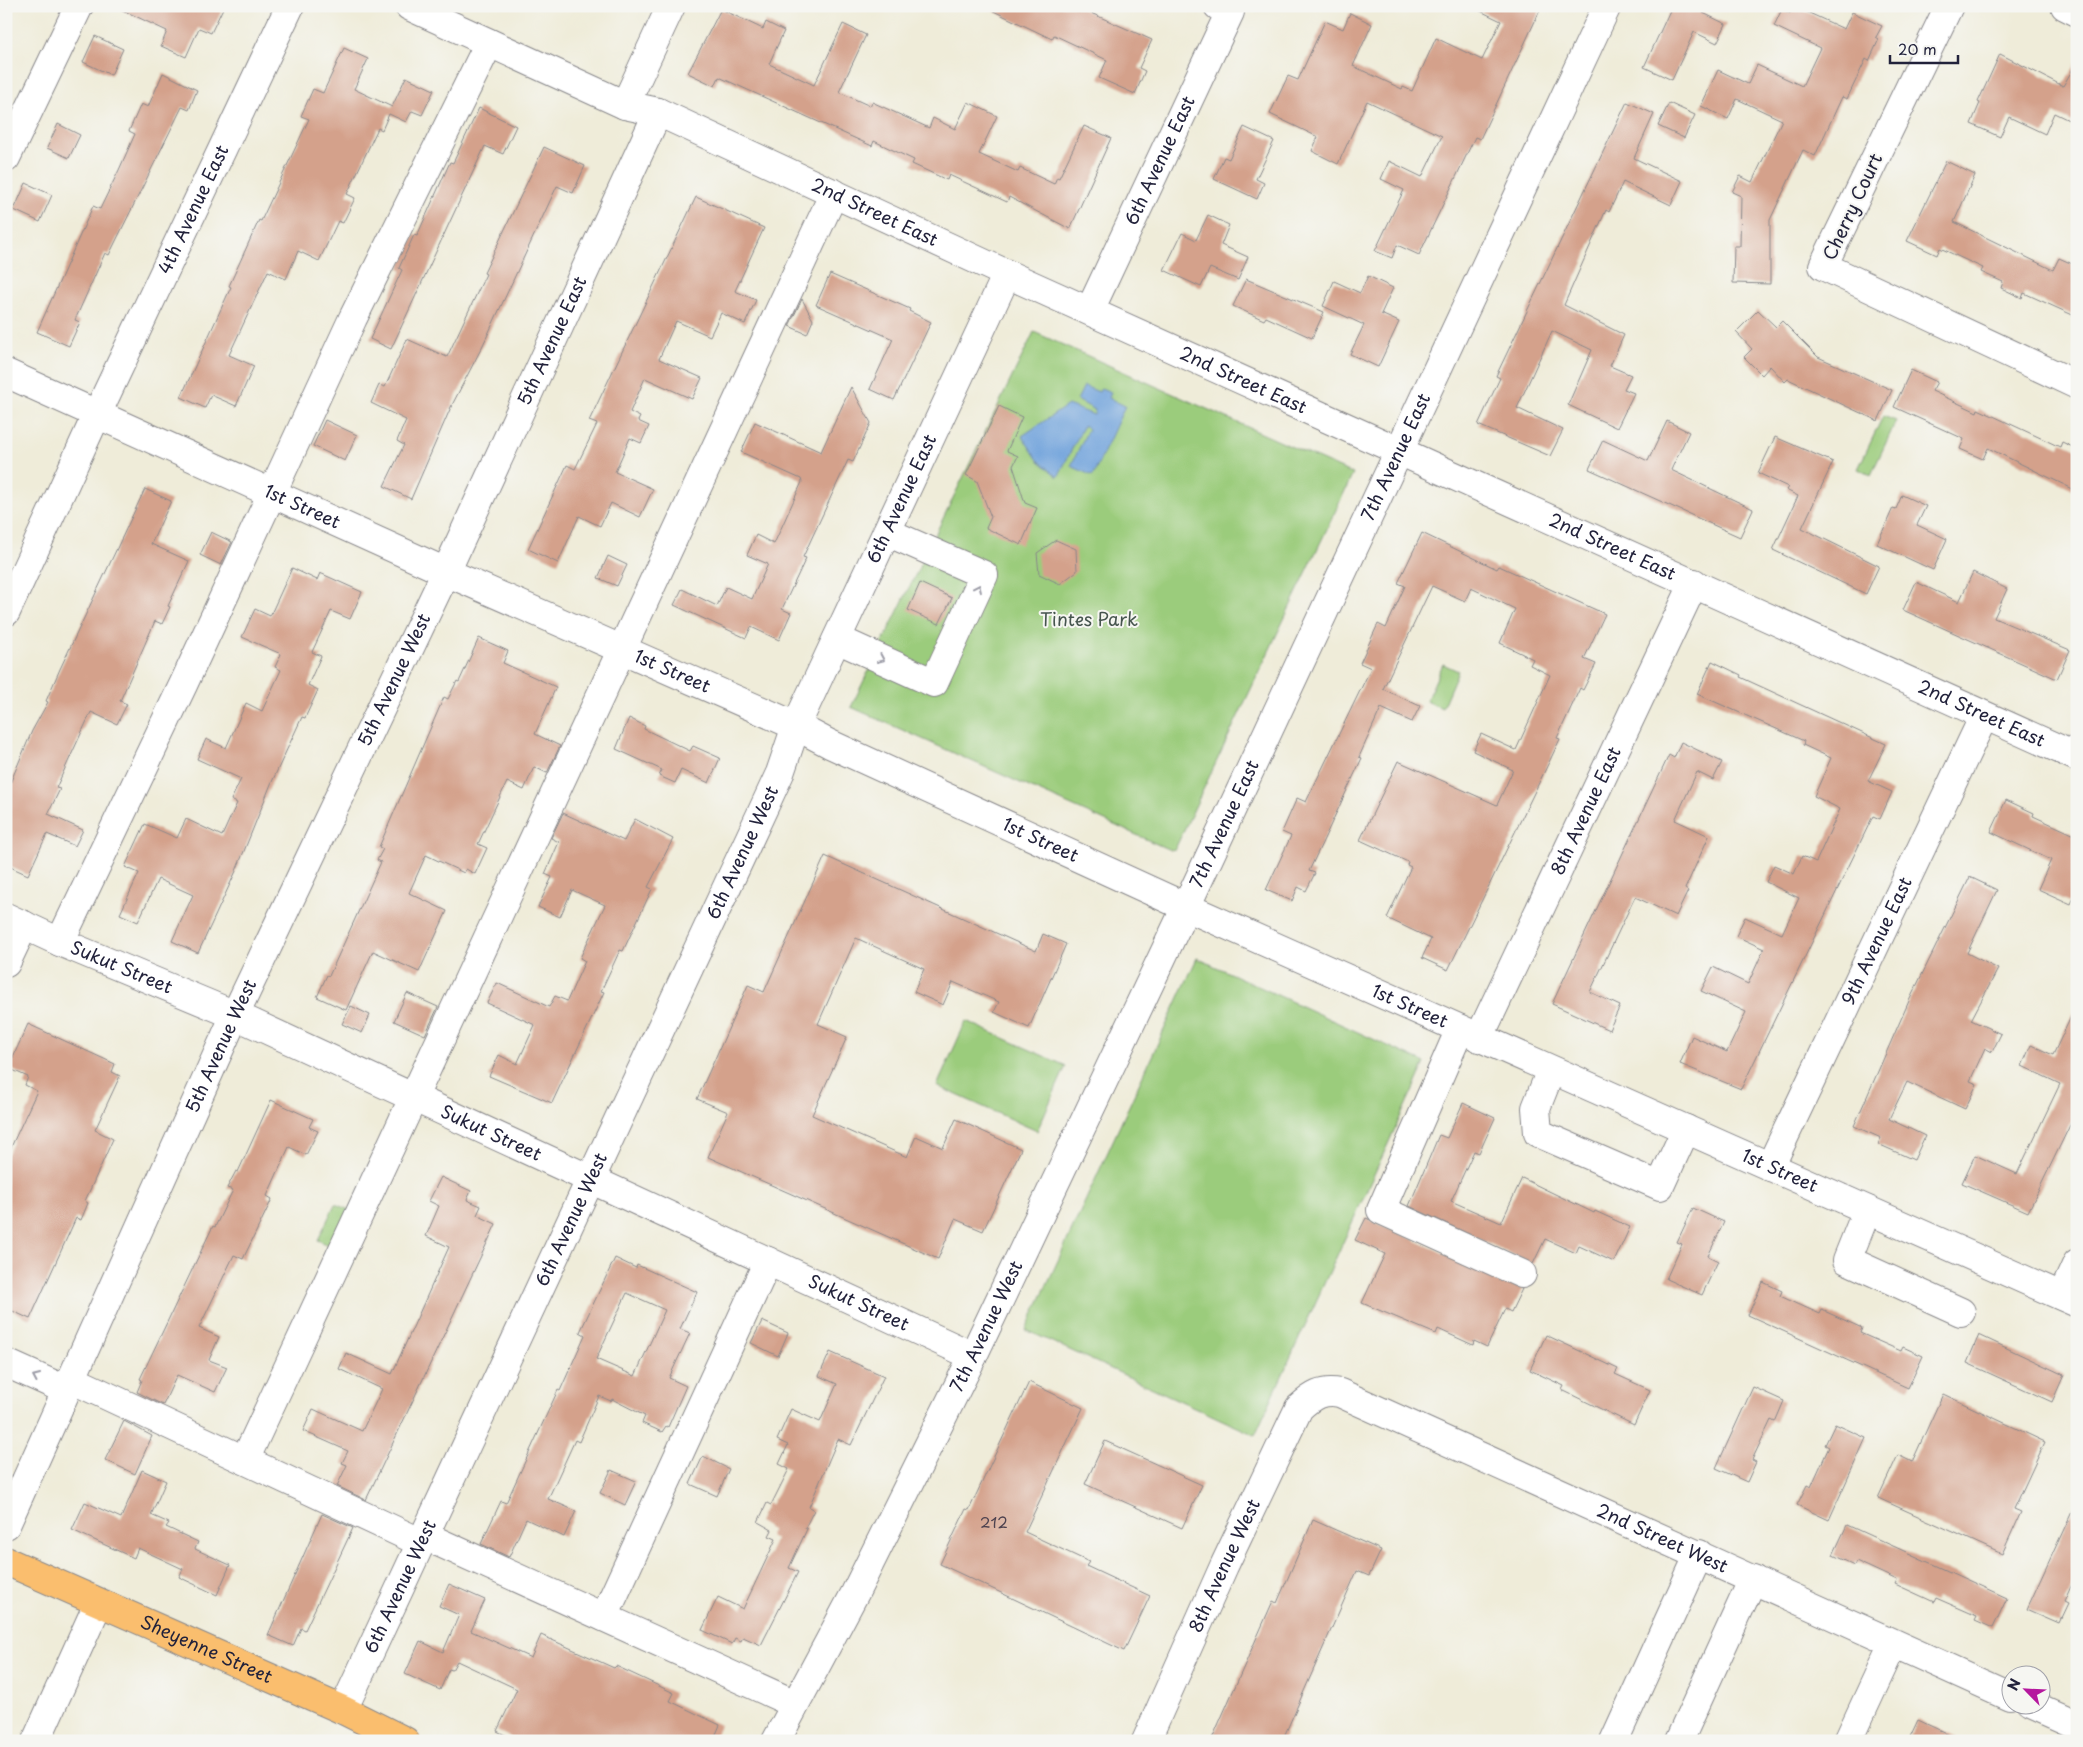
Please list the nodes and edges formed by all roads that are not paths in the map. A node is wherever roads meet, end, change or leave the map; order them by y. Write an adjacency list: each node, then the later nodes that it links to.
1 (79, 6): 13 (street)
2 (290, 6): 19 (street, 4th Avenue East)
3 (409, 6): 10 (street, 2nd Street East)
4 (671, 6): 11 (street)
5 (1607, 6): 20 (street, 7th Avenue East)
6 (1949, 6): 18 (street, Cherry Court)
7 (2065, 6): 9 (street)
8 (1224, 9): 16 (street, 6th Avenue East)
9 (2077, 12)
10 (489, 43): 11 (street, 2nd Street East); 21 (street)
11 (625, 105): 12 (street, 2nd Street East)
12 (658, 112): 14 (street, 2nd Street East); 23 (street, 5th Avenue East)
13 (6, 158)
14 (834, 193): 15 (street, 2nd Street East); 27 (street)
15 (1007, 274): 16 (street, 2nd Street East); 22 (street, 6th Avenue East)
16 (1090, 310): 20 (street, 2nd Street East)
17 (6, 373): 19 (street, 1st Street)
18 (2077, 385)
19 (97, 414): 21 (street, 1st Street); 25 (street, 4th Avenue East)
20 (1399, 451): 24 (street, 2nd Street East); 31 (street, 7th Avenue East)
21 (271, 493): 23 (street, 1st Street); 33 (street)
22 (887, 532): 26 (street, 6th Avenue East); 26 (street, one-way to 22)
23 (446, 572): 27 (street, 1st Street); 35 (street, 5th Avenue West)
24 (1694, 583): 28 (street, 2nd Street East); 36 (street, 8th Avenue East)
25 (6, 612)
26 (837, 639): 29 (street, 6th Avenue East)
27 (623, 650): 29 (street, 1st Street); 38 (street)
28 (1984, 716): 30 (street, 2nd Street East); 40 (street, 9th Avenue East)
29 (796, 726): 31 (street, 1st Street); 41 (street, 6th Avenue West)
30 (2077, 757)
31 (1186, 907): 36 (street, 1st Street); 48 (street, 7th Avenue West)
32 (15, 921): 33 (street, Sukut Street); 34 (street)
33 (60, 942): 35 (street, Sukut Street)
34 (6, 963)
35 (235, 1015): 38 (street, Sukut Street); 50 (street, 5th Avenue West)
36 (1470, 1034): 37 (street, 1st Street); 45 (street, 8th Avenue East)
37 (1551, 1070): 39 (street, 1st Street); 39 (street)
38 (414, 1098): 41 (street, Sukut Street); 52 (street)
39 (1686, 1129): 40 (street, 1st Street)
40 (1770, 1166): 42 (street, 1st Street)
41 (590, 1181): 43 (street, Sukut Street); 54 (street, 6th Avenue West)
42 (1867, 1210): 46 (street, 1st Street); 47 (street)
43 (768, 1261): 48 (street, Sukut Street); 59 (street)
44 (2077, 1264): 46 (street)
45 (1522, 1274)
46 (2069, 1300)
47 (1961, 1312)
48 (973, 1356): 62 (street, 7th Avenue West)
49 (6, 1363): 50 (street, one-way to 49)
50 (68, 1384): 52 (street); 53 (street, 5th Avenue West)
51 (1313, 1395): 55 (street, 2nd Street West); 69 (street, 8th Avenue West)
52 (245, 1460): 54 (street)
53 (6, 1526)
54 (424, 1539): 59 (street); 63 (street, 6th Avenue West)
55 (1699, 1554): 57 (street, 2nd Street West); 70 (street)
56 (6, 1561): 58 (main road, Sheyenne Street)
57 (1753, 1579): 60 (street, 2nd Street West); 71 (street)
58 (98, 1604): 63 (main road, Sheyenne Street); 66 (street)
59 (604, 1617): 62 (street)
60 (1894, 1644): 61 (street, 2nd Street West); 72 (street)
61 (2000, 1692)
62 (795, 1704): 68 (street, 7th Avenue West)
63 (343, 1710): 67 (main road, Sheyenne Street)
64 (2050, 1713): 65 (street)
65 (2077, 1725)
66 (36, 1741)
67 (404, 1741)
68 (776, 1741)
69 (1146, 1741)
70 (1614, 1741)
71 (1679, 1741)
72 (1848, 1741)

